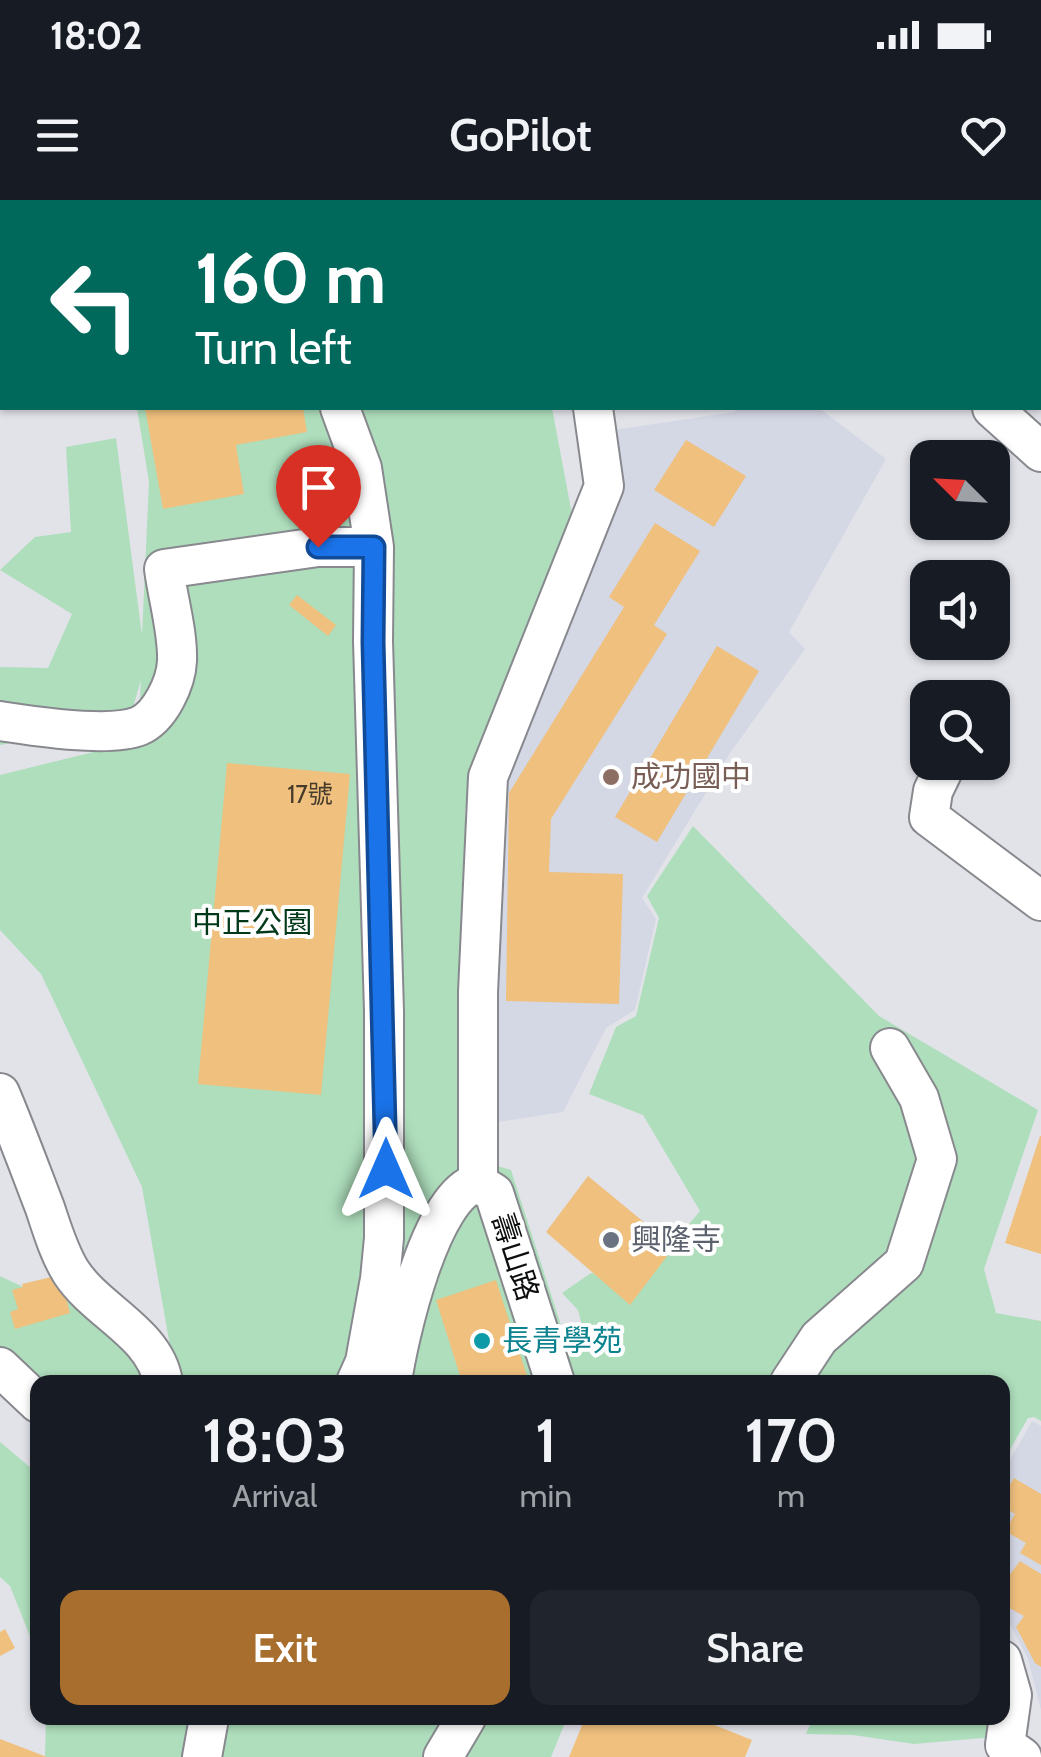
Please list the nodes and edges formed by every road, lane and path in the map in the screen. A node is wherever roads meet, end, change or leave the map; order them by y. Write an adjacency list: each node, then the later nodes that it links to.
1 (341, 410): 5 (street)
2 (593, 410): 11 (street)
3 (994, 410): 4 (street)
4 (1041, 452)
5 (374, 547): 6 (street); 14 (street)
6 (0, 721)
7 (939, 780): 8 (street)
8 (1041, 901)
9 (890, 1048): 17 (street)
10 (0, 1093): 13 (street)
11 (478, 1183): 15 (street, 壽山路); 16 (street, 壽山路)
12 (0, 1366): 18 (street)
13 (162, 1375)
14 (359, 1375)
15 (393, 1375)
16 (553, 1375)
17 (795, 1375)
18 (30, 1395)
19 (0, 1398): 20 (street)
20 (30, 1422)
21 (208, 1725): 24 (street)
22 (462, 1725): 25 (street)
23 (1008, 1725): 26 (street)
24 (202, 1757)
25 (443, 1757)
26 (1022, 1757)

